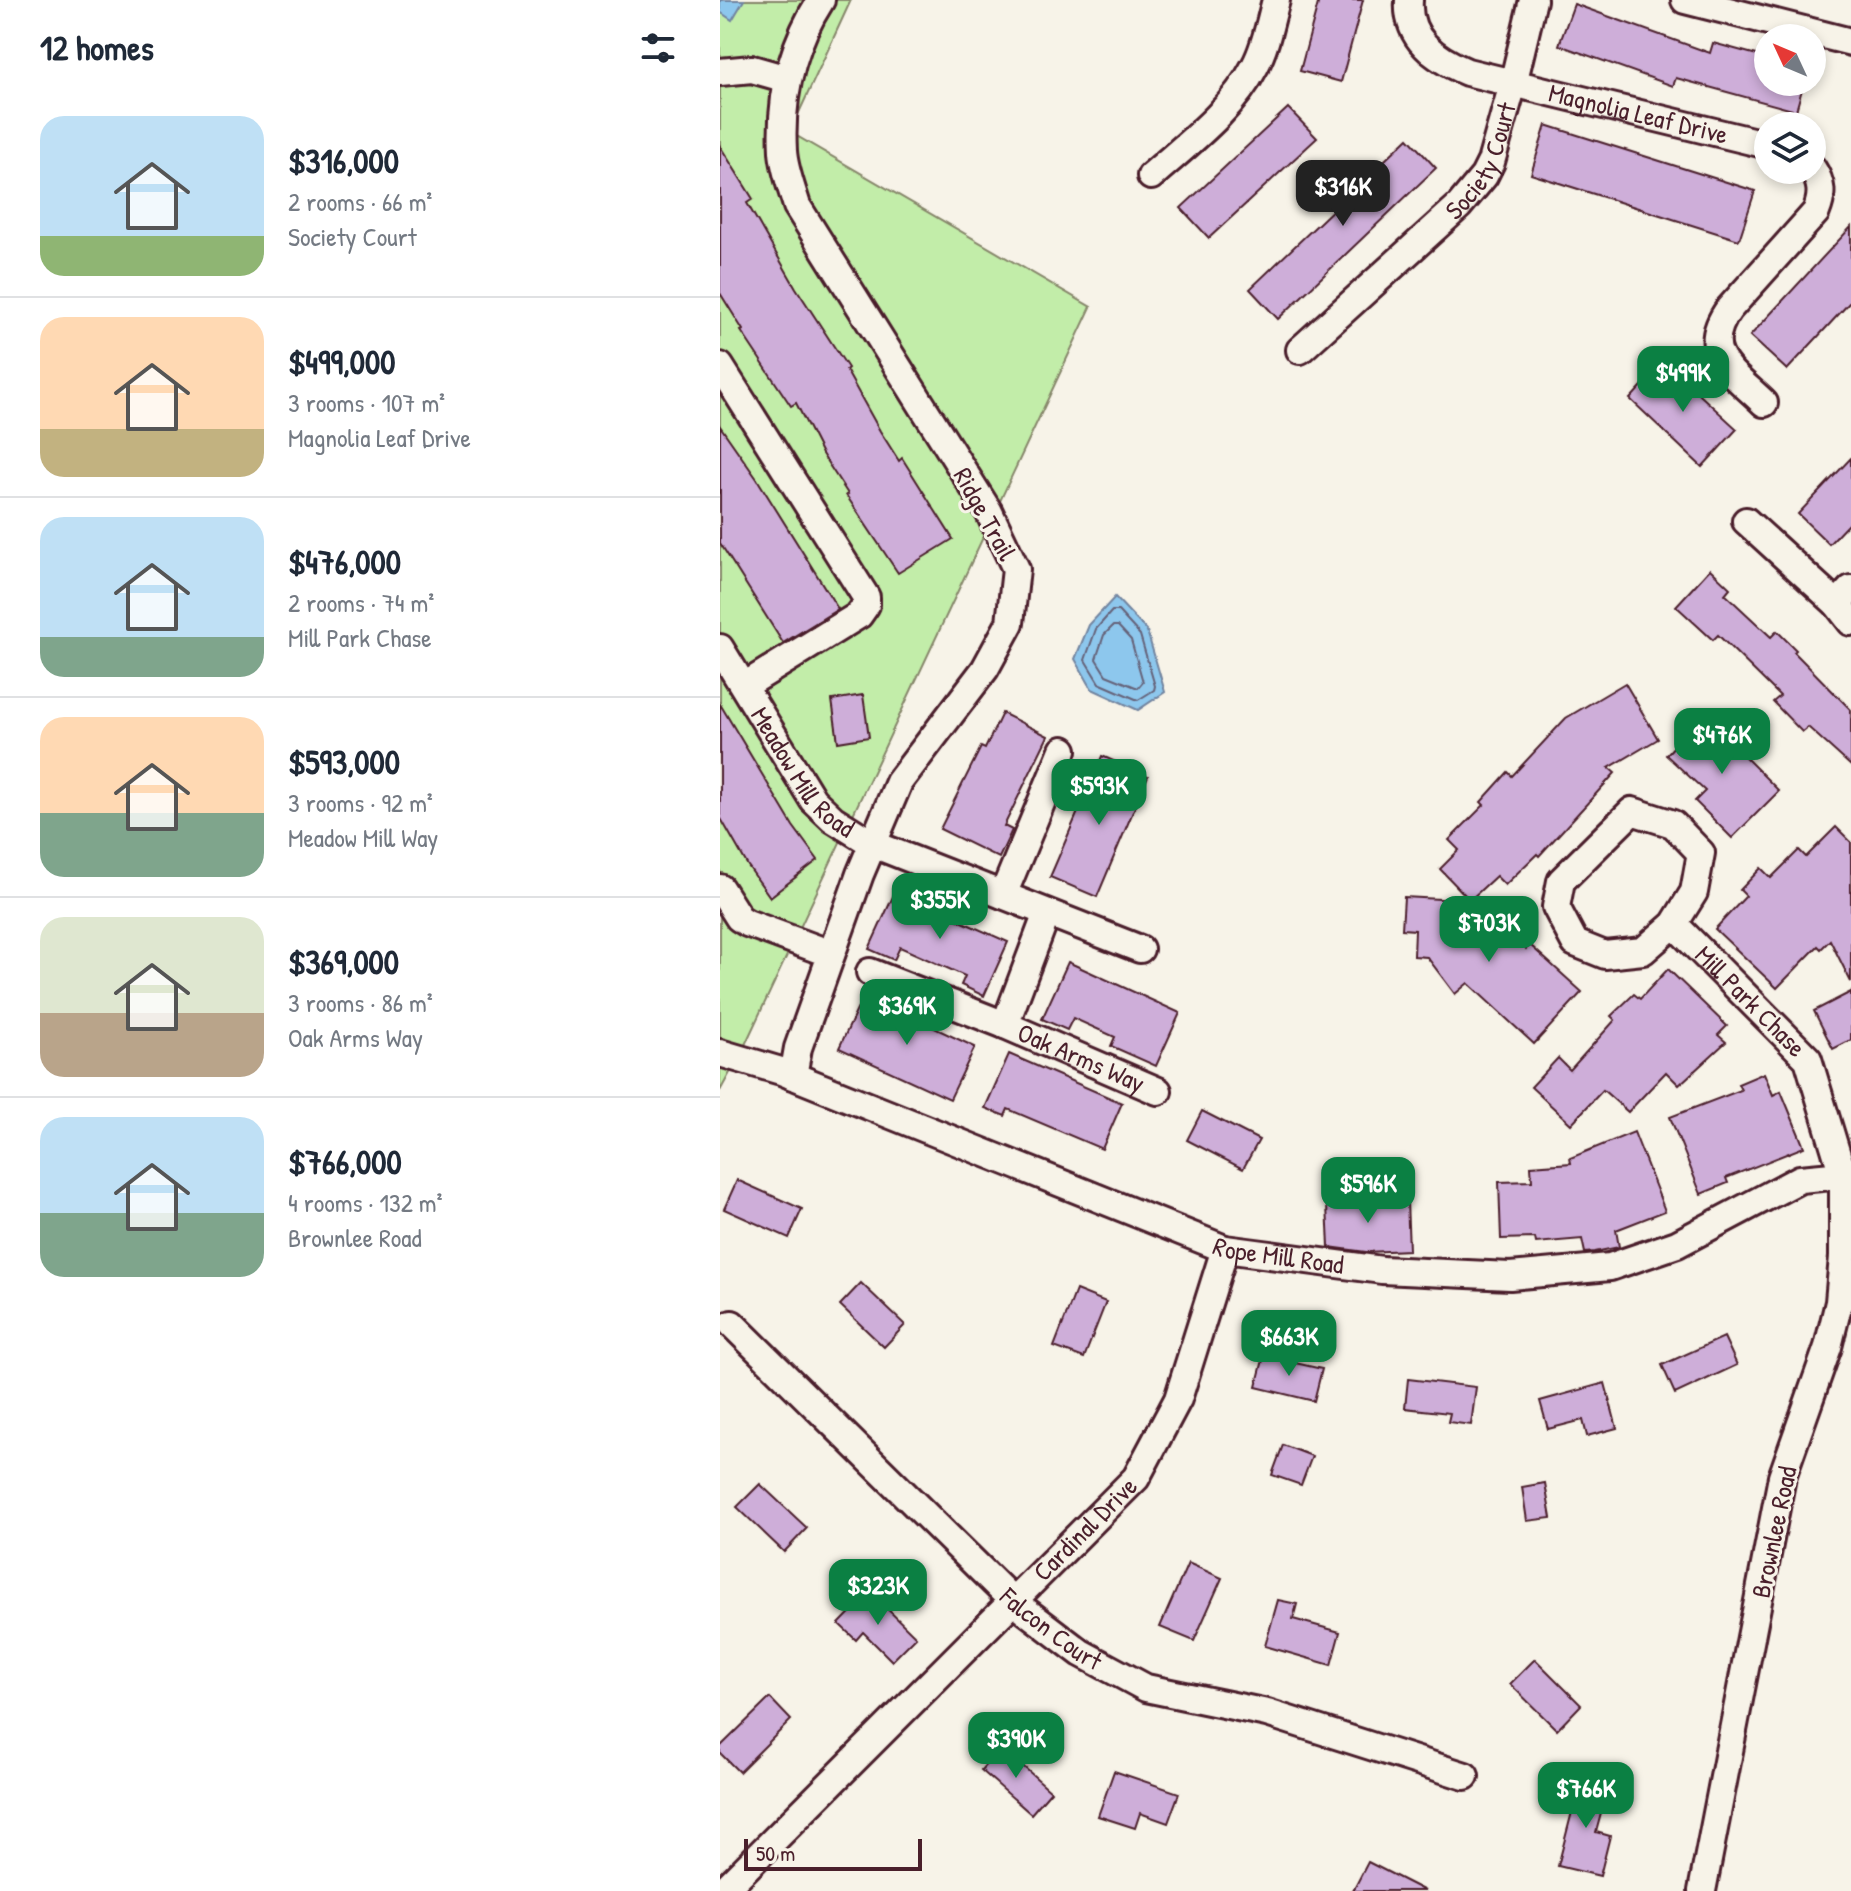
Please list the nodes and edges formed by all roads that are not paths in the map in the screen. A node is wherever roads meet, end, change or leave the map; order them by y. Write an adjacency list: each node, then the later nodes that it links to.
1 (821, 0): 8 (street, Ridge Trail)
2 (1276, 0): 11 (street)
3 (1409, 0): 9 (street, Magnolia Leaf Drive)
4 (1533, 0): 9 (street, Society Court)
5 (1685, 0): 6 (street)
6 (1851, 42)
7 (720, 72): 8 (street)
8 (787, 79): 21 (street, Ridge Trail)
9 (1513, 84): 10 (street, Magnolia Leaf Drive); 13 (street, Society Court)
10 (1754, 142)
11 (1151, 176)
12 (1820, 184): 15 (street)
13 (1300, 350)
14 (720, 366): 19 (street)
15 (1764, 403)
16 (1746, 521): 17 (street)
17 (1846, 605)
18 (720, 648): 19 (street, Meadow Mill Road)
19 (744, 686): 21 (street, Meadow Mill Road)
20 (1063, 750): 23 (street)
21 (873, 844): 23 (street, Meadow Mill Road); 27 (street, Ridge Trail)
22 (720, 888): 27 (street)
23 (1003, 895): 24 (street, Meadow Mill Road)
24 (1047, 913): 26 (street, Meadow Mill Road); 29 (street)
25 (1674, 924): 25 (street, Mill Park Chase); 33 (street, Mill Park Chase)
26 (1140, 949)
27 (831, 954): 31 (street, Ridge Trail)
28 (870, 972): 29 (street, Oak Arms Way)
29 (1005, 1025): 32 (street, Oak Arms Way)
30 (720, 1053): 31 (street, Rope Mill Road)
31 (793, 1076): 34 (street, Rope Mill Road)
32 (1158, 1091)
33 (1847, 1173): 34 (street, Rope Mill Road); 39 (street, Brownlee Road)
34 (1225, 1249): 36 (street, Cardinal Drive)
35 (732, 1324): 36 (street, Falcon Court)
36 (1014, 1602): 37 (street, Falcon Court); 38 (street, Cardinal Drive)
37 (1465, 1776)
38 (723, 1891)
39 (1702, 1891)

